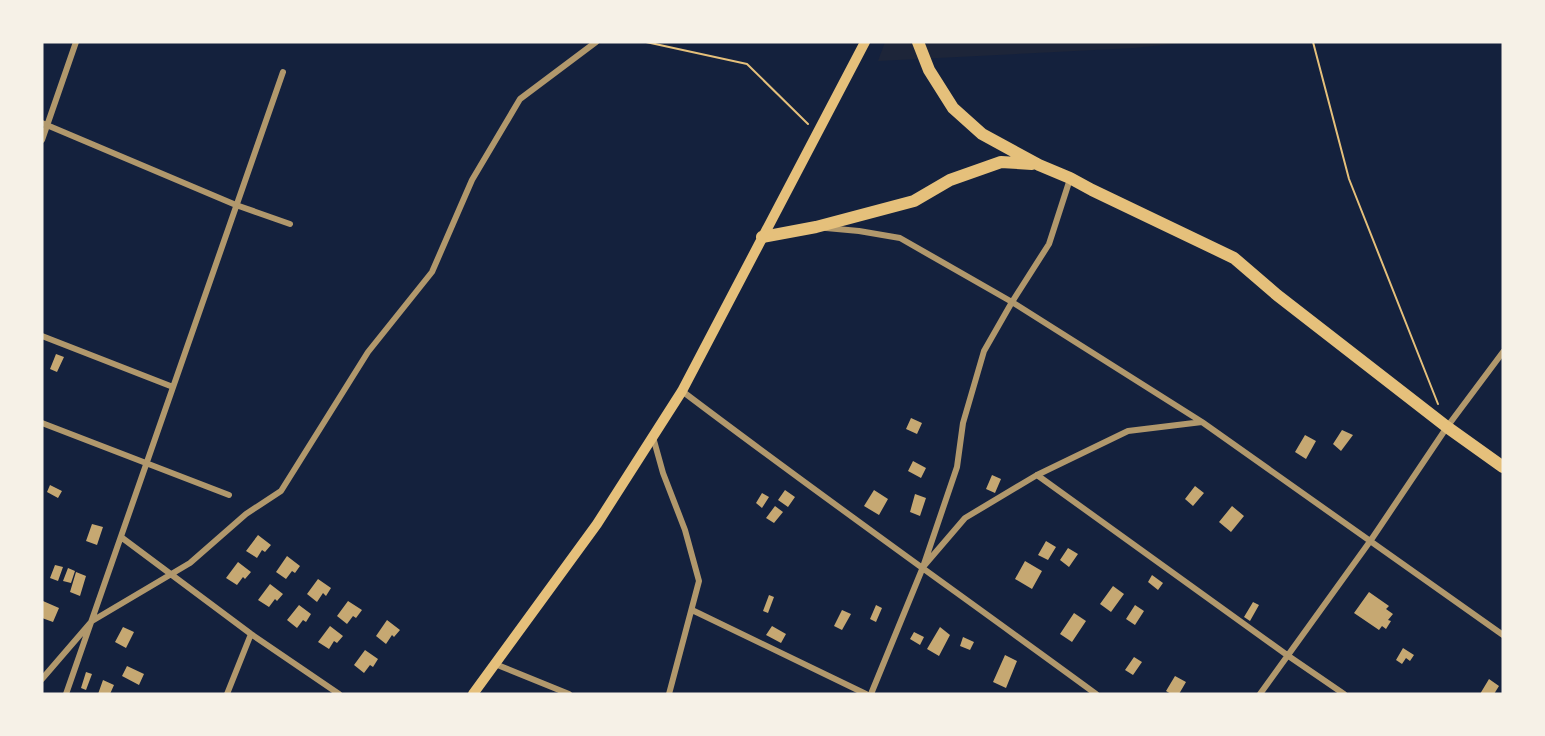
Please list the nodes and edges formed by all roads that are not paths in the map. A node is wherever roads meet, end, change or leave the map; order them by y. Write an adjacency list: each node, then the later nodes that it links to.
1 (76, 42): 6 (street)
2 (596, 42): 30 (street)
3 (866, 42): 13 (main road)
4 (918, 42): 8 (main road)
5 (283, 72): 10 (street)
6 (44, 124): 7 (street); 10 (street)
7 (42, 140)
8 (1040, 165): 9 (main road); 12 (main road)
9 (1070, 178): 14 (street); 21 (main road)
10 (236, 205): 11 (street); 17 (street)
11 (290, 224)
12 (816, 227): 13 (main road); 14 (street)
13 (762, 237): 18 (main road)
14 (1012, 302): 19 (street); 29 (street)
15 (42, 336): 17 (street)
16 (1503, 352): 21 (street)
17 (173, 387): 23 (street)
18 (682, 391): 22 (main road); 29 (street)
19 (1202, 422): 25 (street); 28 (street)
20 (42, 423): 23 (street)
21 (1447, 427): 24 (main road); 28 (street)
22 (653, 436): 31 (street); 36 (main road)
23 (146, 463): 26 (street); 27 (street)
24 (1503, 467)
25 (1037, 475): 29 (street); 35 (street)
26 (229, 495)
27 (121, 537): 30 (street); 32 (street)
28 (1371, 540): 34 (street); 35 (street)
29 (923, 567): 45 (street); 46 (street)
30 (170, 574): 32 (street); 33 (street)
31 (692, 610): 43 (street); 44 (street)
32 (92, 621): 37 (street); 38 (street)
33 (251, 634): 39 (street); 40 (street)
34 (1503, 635)
35 (1287, 656): 47 (street); 48 (street)
36 (495, 664): 41 (main road); 42 (street)
37 (42, 679)
38 (66, 694)
39 (227, 694)
40 (339, 694)
41 (473, 694)
42 (569, 694)
43 (669, 694)
44 (866, 694)
45 (871, 694)
46 (1096, 694)
47 (1260, 694)
48 (1344, 694)

